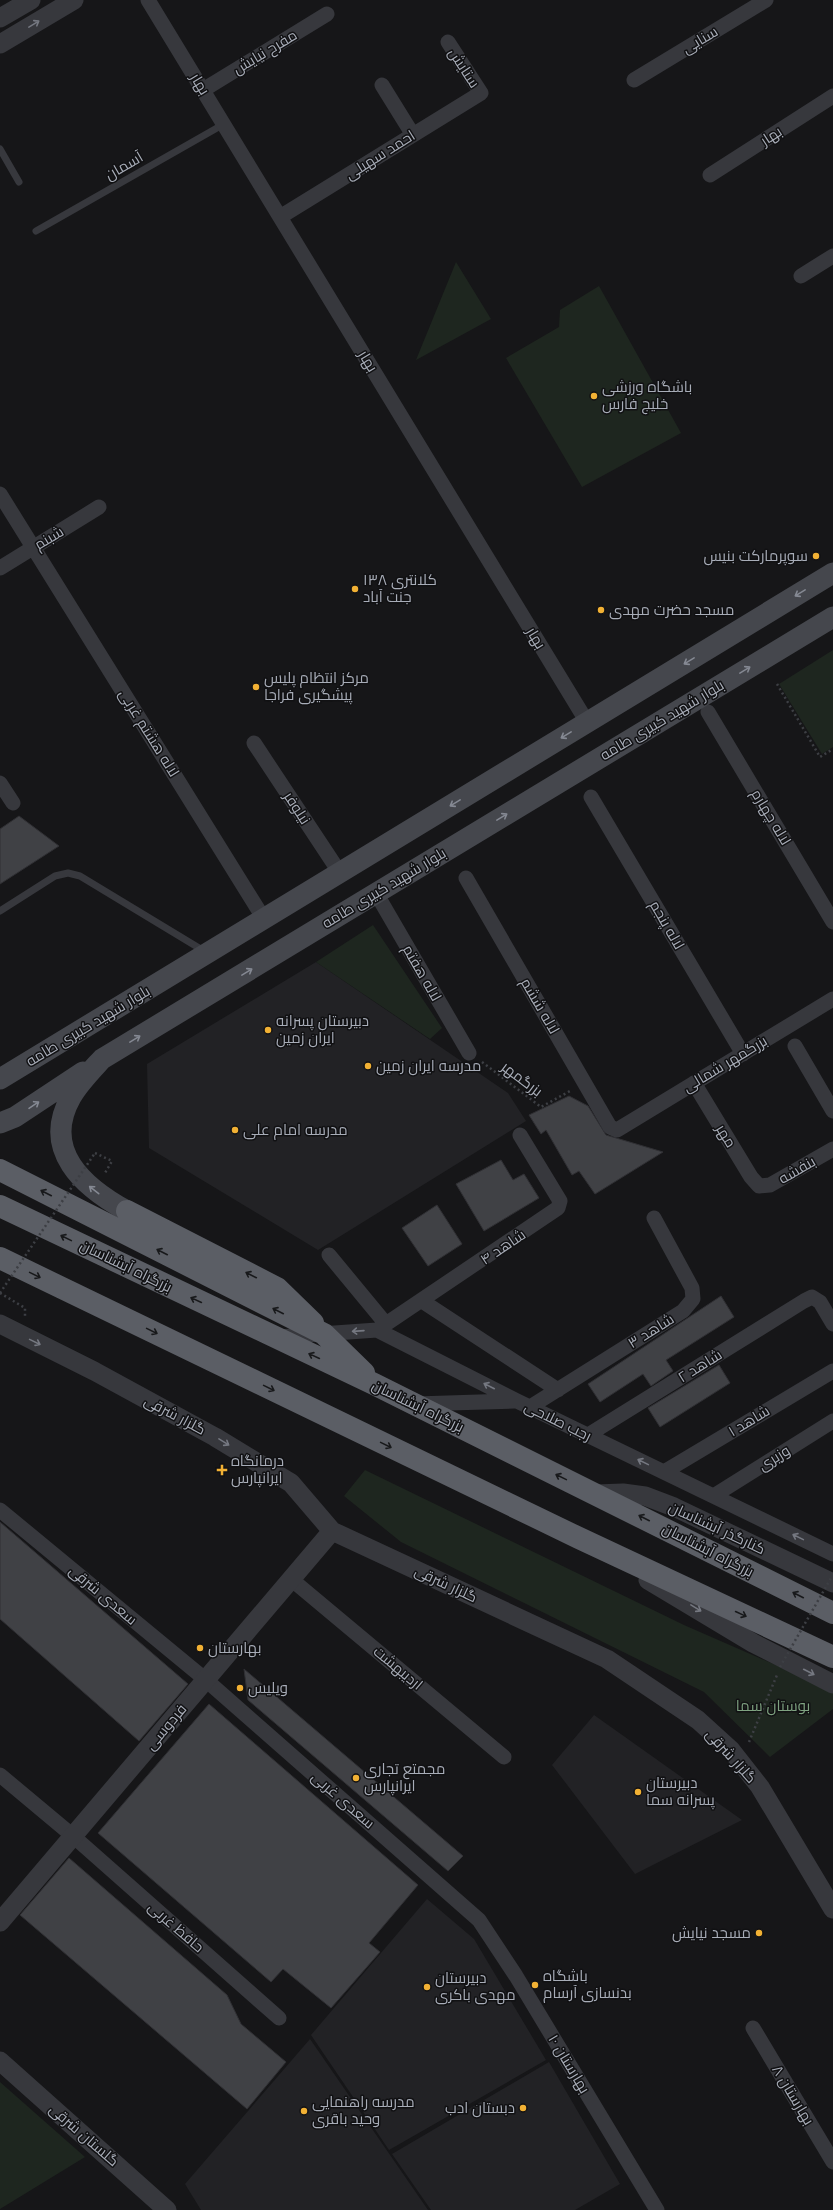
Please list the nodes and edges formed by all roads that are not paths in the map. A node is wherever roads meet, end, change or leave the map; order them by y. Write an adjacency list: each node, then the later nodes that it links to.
1 (31, 0): 6 (street)
2 (74, 0): 8 (street, one-way to 2)
3 (148, 0): 11 (street, بهار)
4 (766, 0): 9 (street, سنایی)
5 (327, 14): 11 (street, مفرح نیایش)
6 (0, 18)
7 (448, 42): 12 (street, ستایش)
8 (0, 44)
9 (634, 80)
10 (382, 85): 15 (street)
11 (203, 90): 14 (street, بهار)
12 (481, 93): 15 (street, احمد سهیلی)
13 (833, 96): 17 (street, بهار)
14 (224, 124): 19 (street, بهار); 20 (lane, آسمان)
15 (413, 135): 19 (street, احمد سهیلی)
16 (0, 149): 18 (lane)
17 (710, 175)
18 (18, 182)
19 (280, 217): 30 (street, بهار)
20 (36, 231)
21 (833, 256): 22 (street)
22 (801, 276)
23 (0, 494): 25 (street, لاله هشتم غربی)
24 (99, 508): 25 (street, شبنم)
25 (34, 547): 26 (street, شبنم); 39 (street, لاله هشتم غربی)
26 (0, 568)
27 (833, 573): 30 (main road, بلوار شهید کبیری طامه, one-way to 30)
28 (833, 617): 37 (main road, بلوار شهید کبیری طامه, one-way to 28)
29 (708, 712): 40 (street, لاله چهارم)
30 (587, 722): 35 (main road, بلوار شهید کبیری طامه, one-way to 35)
31 (254, 743): 35 (street, نیلوفر)
32 (0, 782): 34 (street)
33 (591, 797): 45 (street, لاله پنجم)
34 (12, 803)
35 (340, 873): 39 (main road, بلوار شهید کبیری طامه)
36 (466, 878): 51 (street, لاله ششم)
37 (376, 894): 44 (street, لاله هفتم); 46 (main road, بلوار شهید کبیری طامه, one-way to 37)
38 (0, 911): 41 (lane)
39 (264, 919): 41 (main road, بلوار شهید کبیری طامه)
40 (833, 922)
41 (207, 953): 47 (main road, بلوار شهید کبیری طامه)
42 (833, 999): 45 (street, بزرگمهر شمالی)
43 (795, 1046): 49 (street)
44 (469, 1053)
45 (743, 1054): 48 (street, بزرگمهر شمالی)
46 (102, 1059): 50 (main road, one-way to 46); 57 (main road, بلوار شهید کبیری طامه, one-way to 46)
47 (0, 1080)
48 (694, 1083): 51 (street, بزرگمهر شمالی); 55 (street, مهر)
49 (833, 1111)
50 (0, 1123)
51 (617, 1130)
52 (520, 1136): 61 (street, شاهد ۴)
53 (833, 1149): 55 (street, بنفشه)
54 (0, 1170): 65 (highway, one-way to 54)
55 (760, 1186)
56 (0, 1206): 66 (highway, بزرگراه آبشناسان, one-way to 56)
57 (127, 1211): 65 (highway, one-way to 57)
58 (654, 1218): 69 (street, شاهد ۳)
59 (329, 1255): 64 (street)
60 (0, 1258): 79 (highway, one-way to 79)
61 (422, 1301): 64 (street, شاهد ۴); 69 (street)
62 (0, 1324): 78 (street, گلزار شرقی, one-way to 78)
63 (833, 1324): 73 (street, شاهد ۲)
64 (382, 1327): 65 (street, one-way to 65); 71 (street, رجب صلاحی, one-way to 64)
65 (324, 1334): 66 (street); 68 (highway)
66 (274, 1337): 68 (highway, بزرگراه آبشناسان, one-way to 66)
67 (833, 1370): 74 (street, شاهد ۱)
68 (374, 1384): 70 (highway, بزرگراه آبشناسان)
69 (558, 1390): 71 (street, شاهد ۳)
70 (414, 1404): 71 (street); 75 (highway, بزرگراه آبشناسان, one-way to 70)
71 (523, 1404): 73 (street, رجب صلاحی)
72 (833, 1421): 76 (street, وزیری)
73 (588, 1435): 74 (street, رجب صلاحی, one-way to 73)
74 (664, 1472): 76 (street, رجب صلاحی)
75 (596, 1494): 82 (street, کنارگذر آبشناسان); 83 (highway, بزرگراه آبشناسان, one-way to 75)
76 (715, 1495): 80 (street, رجب صلاحی, one-way to 76)
77 (0, 1510): 85 (street, سعدی شرقی)
78 (332, 1531): 81 (street, فردوسی); 90 (street, گلزار شرقی)
79 (579, 1538): 84 (highway, one-way to 84); 86 (street, one-way to 86)
80 (833, 1554)
81 (291, 1579): 85 (street, فردوسی); 87 (street, اردیبهشت)
82 (832, 1580)
83 (833, 1613)
84 (833, 1657)
85 (206, 1680): 89 (street, فردوسی); 91 (street, سعدی غربی)
86 (833, 1684)
87 (504, 1757)
88 (0, 1775): 89 (street, حافظ غربی)
89 (73, 1836): 92 (street, فردوسی); 93 (street, حافظ غربی)
90 (833, 1909)
91 (479, 1920): 98 (street, بهارستان ۱۰)
92 (0, 1922)
93 (279, 2018)
94 (753, 2028): 96 (street, بهارستان ۸)
95 (0, 2061): 97 (street, گلستان شرقی)
96 (833, 2162)
97 (167, 2210)
98 (657, 2210)

